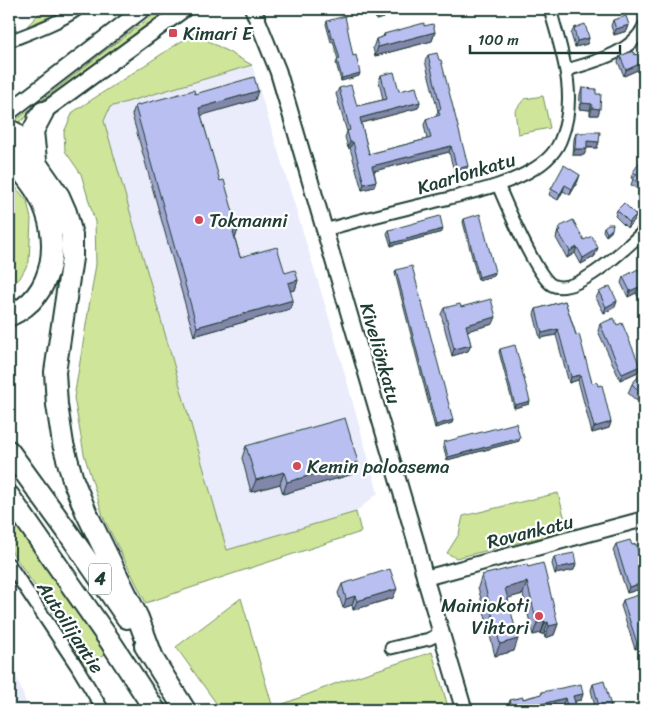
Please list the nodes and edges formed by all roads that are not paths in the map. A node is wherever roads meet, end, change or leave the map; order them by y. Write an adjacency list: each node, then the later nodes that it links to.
1 (78, 9): 7 (street)
2 (143, 9): 9 (main road)
3 (184, 9): 10 (main road)
4 (253, 9): 15 (main road, Kiveliönkatu)
5 (550, 9): 8 (street, Kaarlonkatu)
6 (644, 26): 8 (street)
7 (10, 38)
8 (567, 70): 14 (street, Kaarlonkatu)
9 (9, 112)
10 (43, 112): 11 (main road); 13 (highway)
11 (11, 133): 13 (highway)
12 (9, 156): 17 (highway)
13 (37, 164): 25 (highway)
14 (498, 185): 15 (street, Kaarlonkatu); 16 (street)
15 (325, 230): 22 (main road, Kiveliönkatu)
16 (644, 231)
17 (9, 316)
18 (9, 451): 25 (highway, 4)
19 (9, 496): 27 (highway, 4)
20 (644, 519): 22 (street, Rovankatu)
21 (10, 568): 26 (street, Autoilijantie)
22 (425, 578): 23 (main road, Kiveliönkatu)
23 (441, 633): 24 (street); 29 (main road, Kiveliönkatu)
24 (391, 648)
25 (153, 658): 28 (highway, 4)
26 (103, 710)
27 (155, 710)
28 (185, 710)
29 (464, 710)

